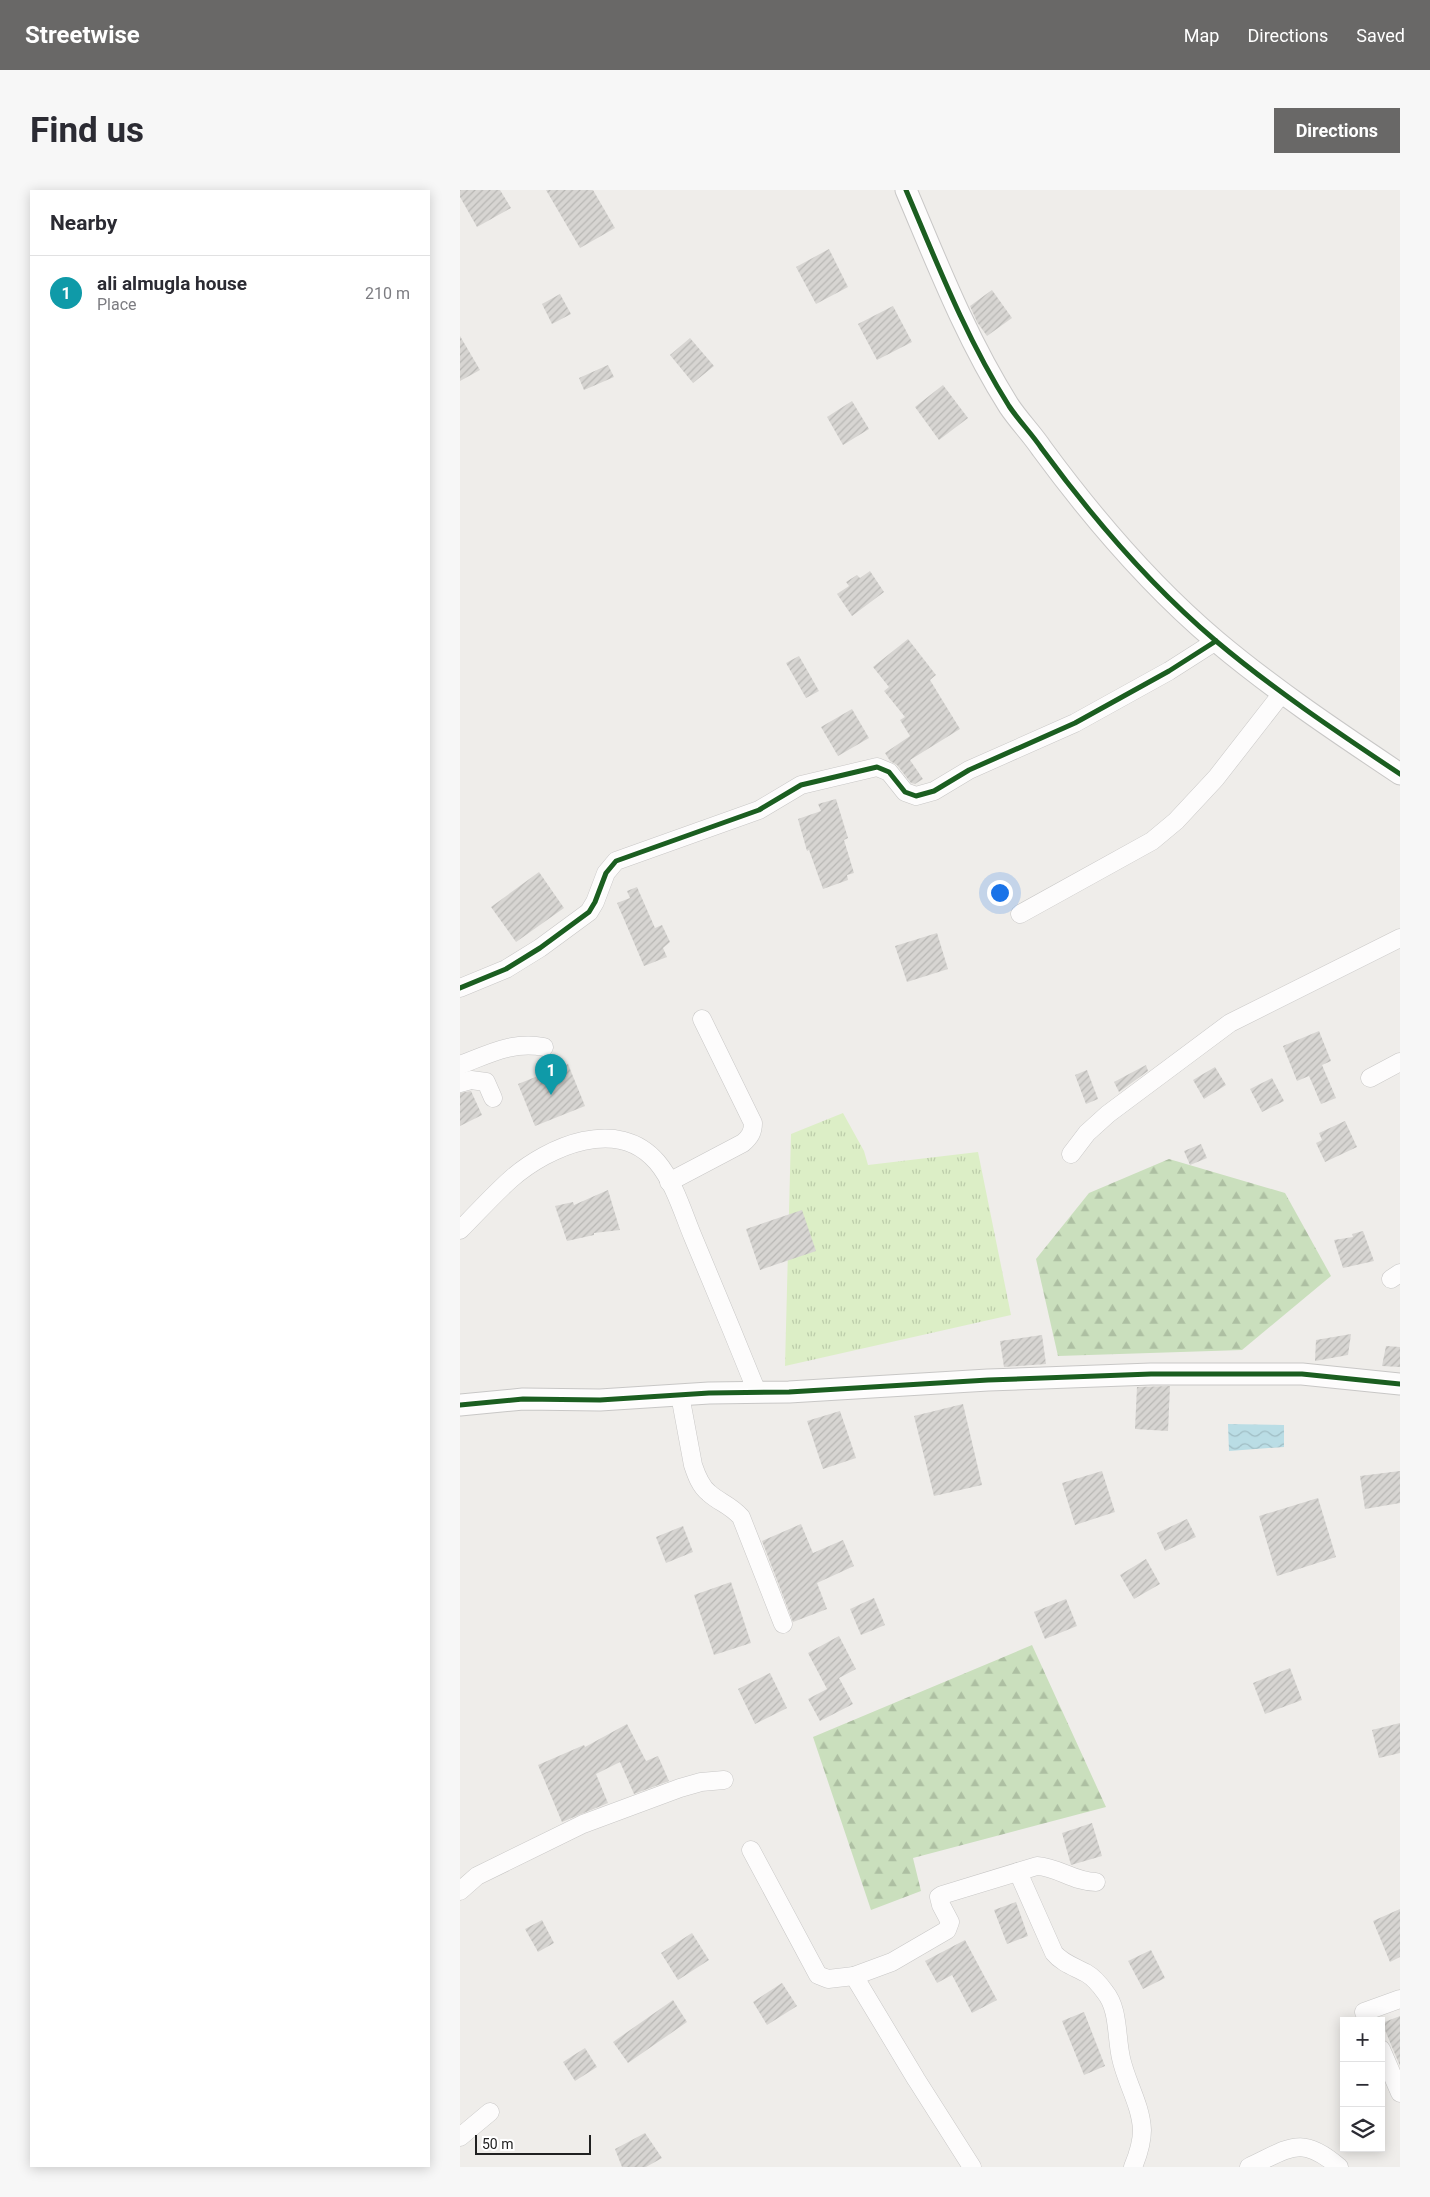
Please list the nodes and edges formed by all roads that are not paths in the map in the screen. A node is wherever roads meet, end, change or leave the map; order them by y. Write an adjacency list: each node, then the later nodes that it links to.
1 (906, 190): 2 (street)
2 (1216, 641): 3 (street); 7 (street)
3 (1283, 692): 4 (street); 5 (street)
4 (1400, 774)
5 (1020, 914)
6 (1400, 938): 15 (street)
7 (460, 988)
8 (702, 1019): 16 (street)
9 (544, 1047): 11 (street)
10 (1400, 1062): 12 (street)
11 (460, 1065)
12 (1370, 1078)
13 (460, 1084): 14 (street)
14 (493, 1098)
15 (1071, 1154)
16 (669, 1182): 17 (street); 19 (street)
17 (460, 1230)
18 (1400, 1384): 19 (street)
19 (757, 1392): 20 (street)
20 (680, 1395): 21 (street); 22 (street)
21 (460, 1405)
22 (783, 1624)
23 (724, 1780): 27 (street)
24 (751, 1850): 28 (street)
25 (1018, 1872): 26 (street); 28 (street); 36 (street)
26 (1096, 1882)
27 (460, 1891)
28 (854, 1976): 35 (street)
29 (1400, 2000): 30 (street)
30 (1366, 2017)
31 (1385, 2058): 32 (street)
32 (1400, 2093)
33 (490, 2112): 34 (street)
34 (460, 2137)
35 (972, 2167)
36 (1133, 2167)
37 (1249, 2167): 38 (street)
38 (1339, 2167)

